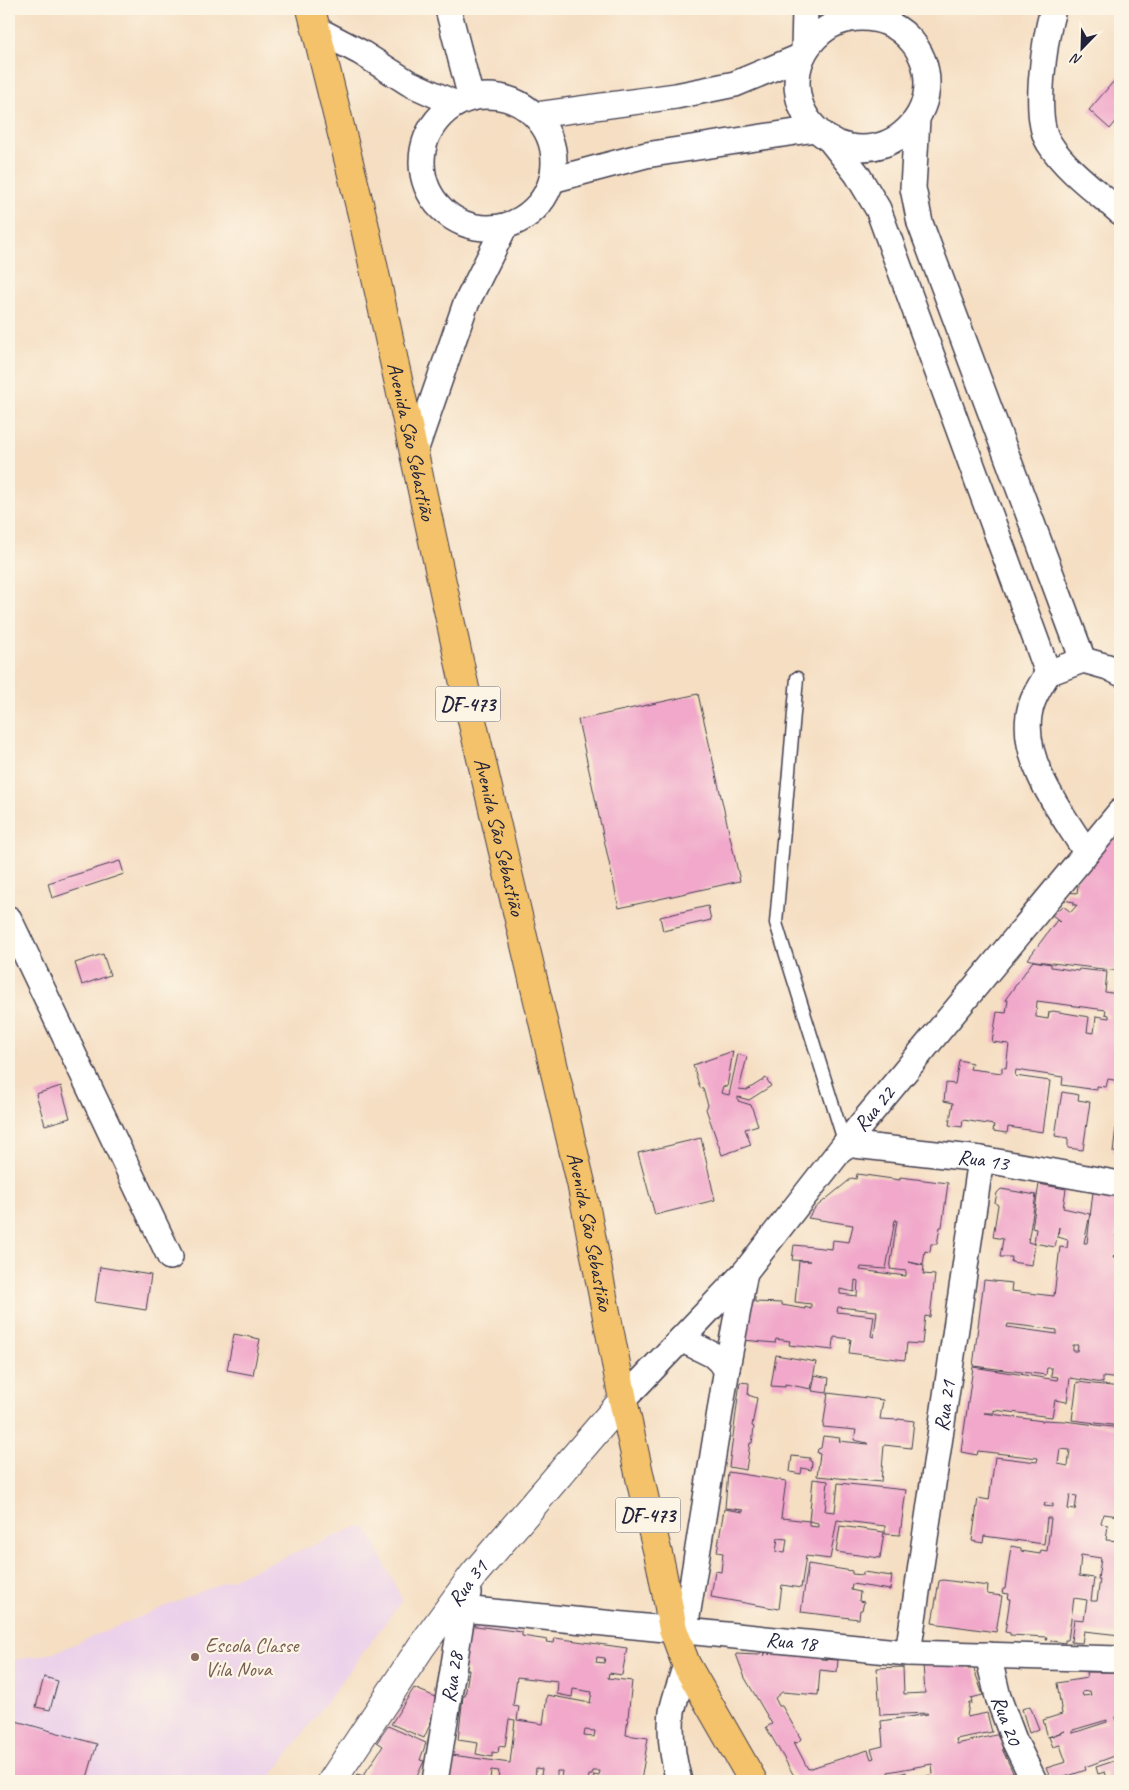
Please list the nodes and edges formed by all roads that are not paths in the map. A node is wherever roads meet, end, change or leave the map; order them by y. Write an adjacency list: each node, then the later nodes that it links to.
1 (448, 9): 7 (street)
2 (805, 9): 6 (street)
3 (1053, 9): 12 (street)
4 (881, 15): 6 (street); 9 (street)
5 (314, 19): 7 (street); 14 (main road, Avenida São Sebastião / DF-473)
6 (803, 53): 8 (street); 10 (street)
7 (463, 101): 8 (street); 13 (street)
8 (536, 116): 11 (street)
9 (917, 118): 10 (street); 15 (street)
10 (823, 135): 11 (street); 16 (street)
11 (552, 180): 13 (street)
12 (1120, 212)
13 (505, 226): 14 (street)
14 (414, 454): 29 (main road, Avenida São Sebastião / DF-473)
15 (1083, 660): 16 (street); 17 (street)
16 (1048, 673): 20 (street)
17 (1120, 674)
18 (797, 678): 22 (lane)
19 (1118, 816): 20 (street, Rua 22)
20 (1086, 852): 22 (street, Rua 22)
21 (9, 919): 25 (street)
22 (845, 1144): 23 (street, Rua 13); 26 (street, Rua 22)
23 (982, 1159): 24 (street, Rua 13); 33 (street, Rua 21)
24 (1120, 1184)
25 (170, 1257)
26 (745, 1272): 27 (street, Rua 22); 28 (street)
27 (682, 1339): 28 (street); 29 (street, Rua 22)
28 (727, 1368): 32 (street)
29 (623, 1400): 30 (street, Rua 31); 32 (main road, Avenida São Sebastião / DF-473)
30 (474, 1574): 31 (street, Rua 28); 37 (street, Rua 31)
31 (463, 1609): 32 (street, Rua 18); 38 (street, Rua 28)
32 (679, 1629): 33 (street, Rua 18); 36 (main road, Avenida São Sebastião / DF-473)
33 (908, 1653): 34 (street, Rua 18)
34 (988, 1656): 35 (street, Rua 18); 41 (street, Rua 20)
35 (1120, 1659)
36 (686, 1664): 39 (street); 40 (main road, Avenida São Sebastião / DF-473)
37 (332, 1781)
38 (435, 1781)
39 (679, 1781)
40 (753, 1781)
41 (1034, 1781)

